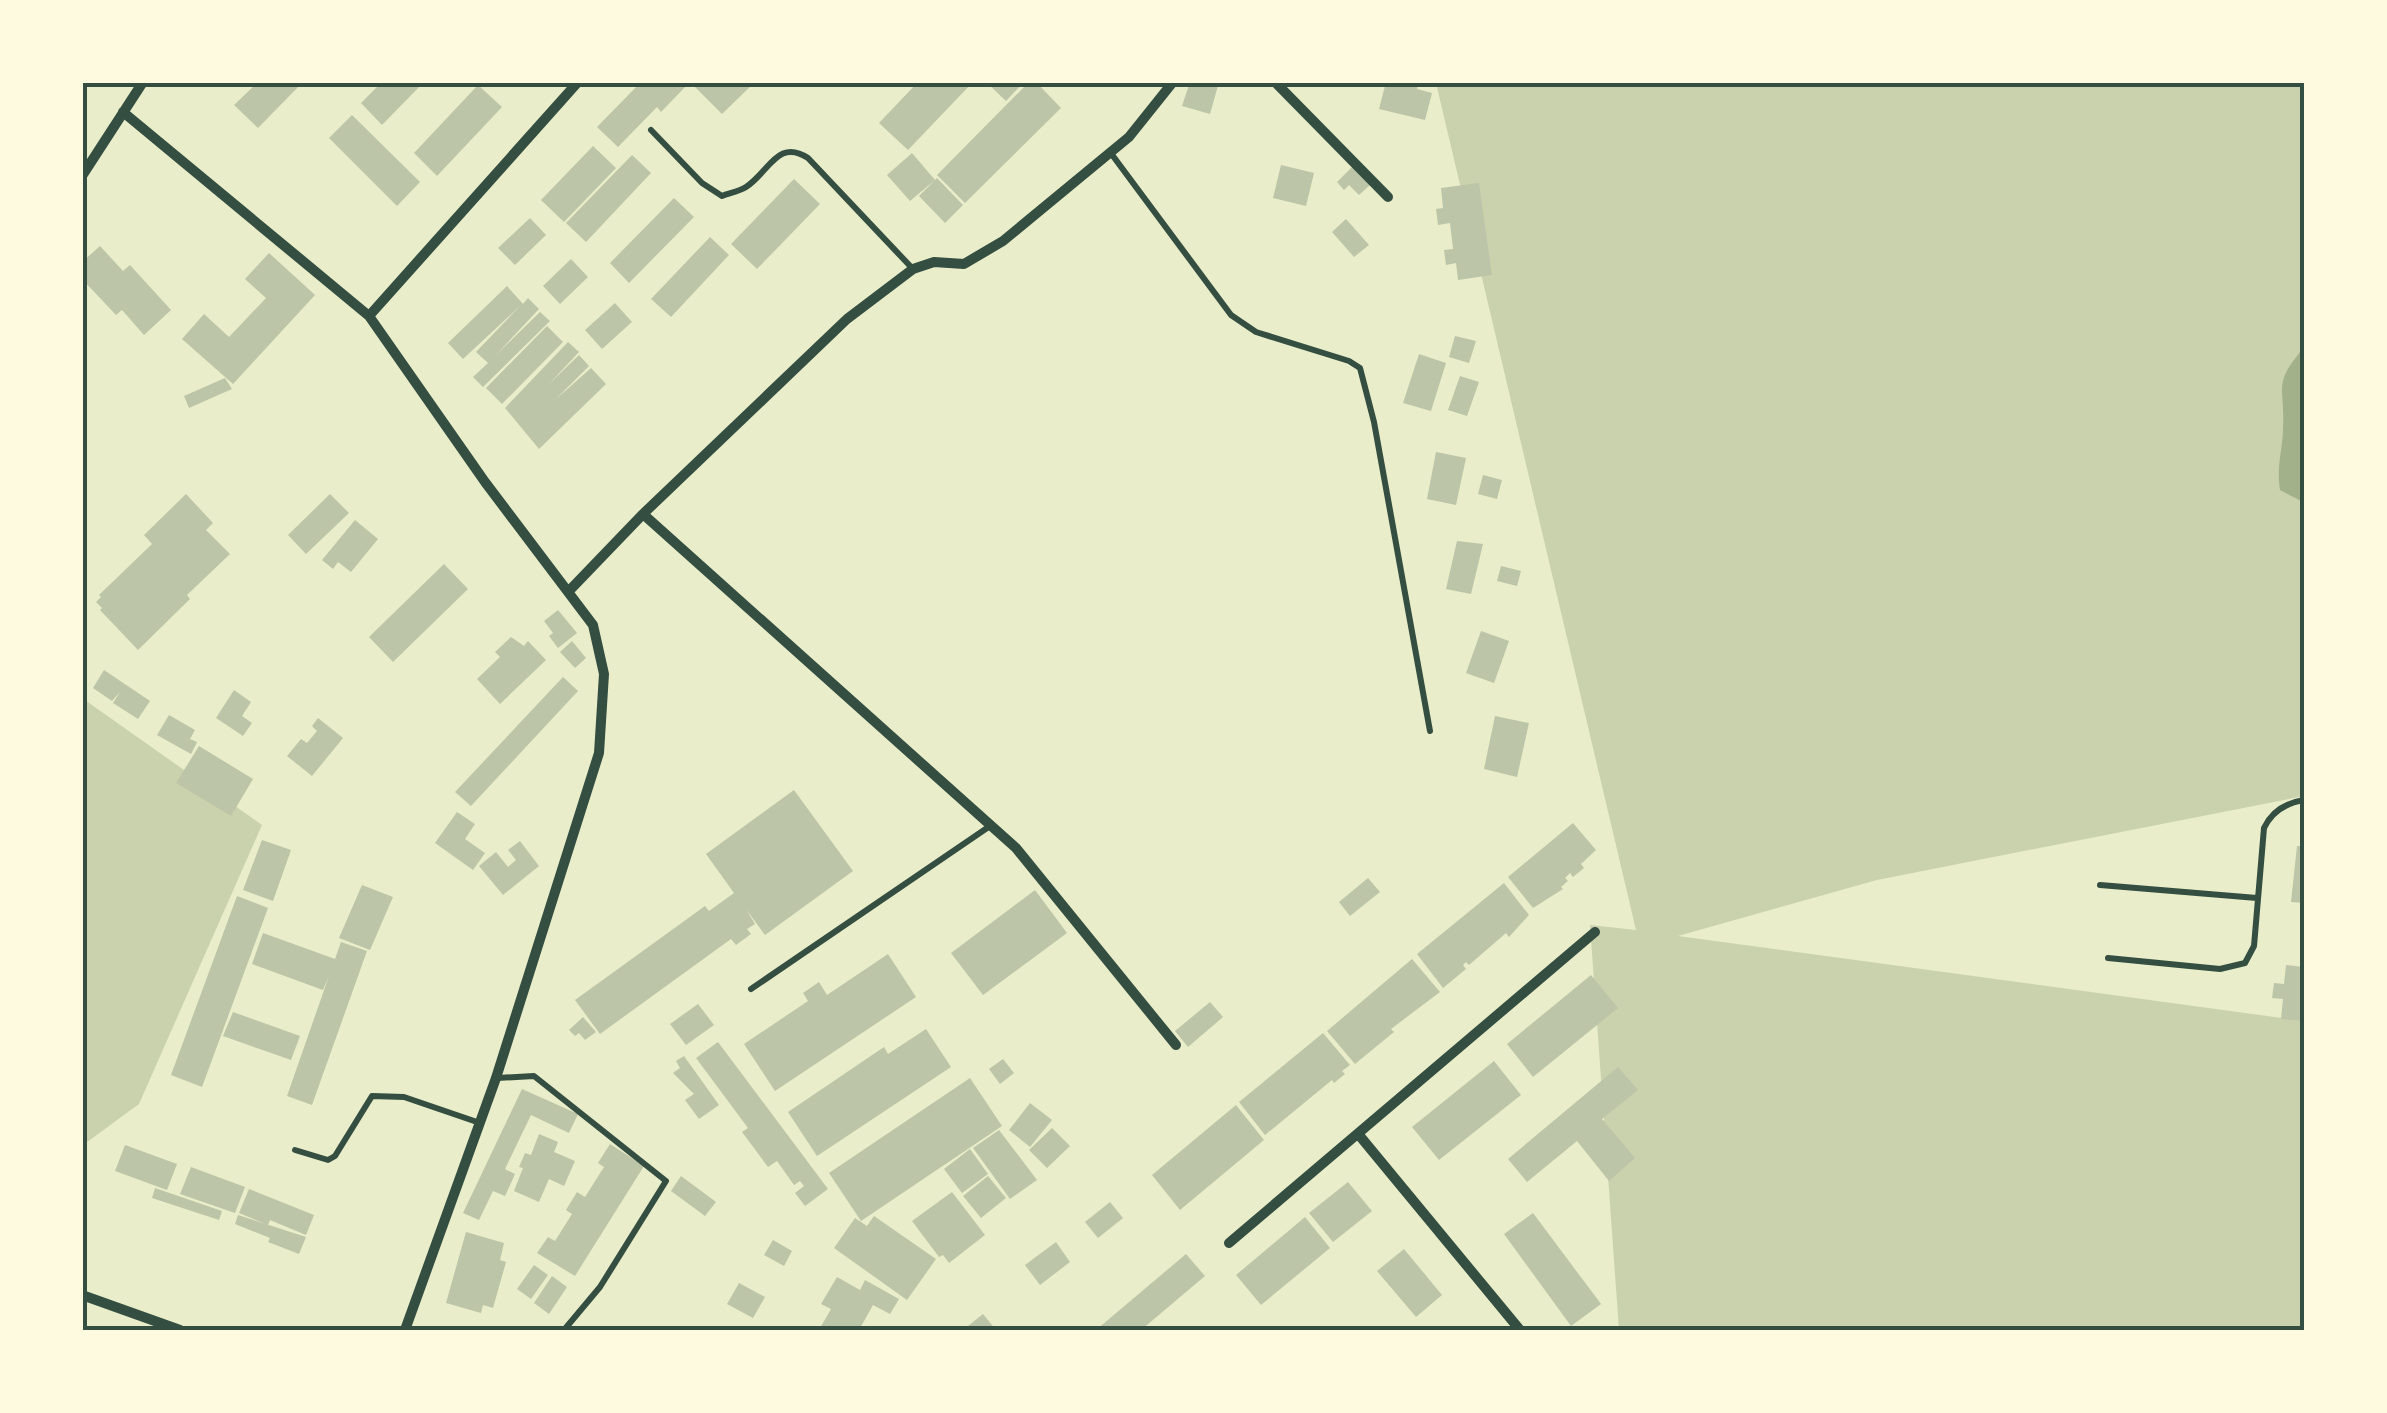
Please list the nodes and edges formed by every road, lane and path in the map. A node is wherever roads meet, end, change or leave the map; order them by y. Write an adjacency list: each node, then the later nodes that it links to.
1 (143, 82): 5 (street)
2 (578, 82): 11 (street)
3 (1174, 82): 7 (street)
4 (1275, 82): 9 (street)
5 (123, 112): 8 (street); 11 (street)
6 (651, 130): 10 (lane)
7 (1110, 152): 10 (street); 14 (lane)
8 (82, 176)
9 (1388, 198)
10 (913, 269): 12 (street)
11 (369, 316): 13 (street)
12 (642, 514): 13 (street); 16 (street)
13 (568, 592): 23 (street)
14 (1430, 730)
15 (2304, 800): 18 (lane)
16 (991, 826): 21 (lane); 22 (street)
17 (2100, 885): 18 (lane)
18 (2257, 898): 20 (lane)
19 (1596, 932): 25 (street)
20 (2108, 958)
21 (751, 989)
22 (1176, 1045)
23 (496, 1078): 24 (street); 31 (lane)
24 (480, 1123): 26 (lane); 30 (street)
25 (1359, 1135): 27 (street); 32 (street)
26 (295, 1150)
27 (1230, 1243)
28 (82, 1295): 29 (street)
29 (180, 1330)
30 (405, 1330)
31 (564, 1330)
32 (1520, 1330)

